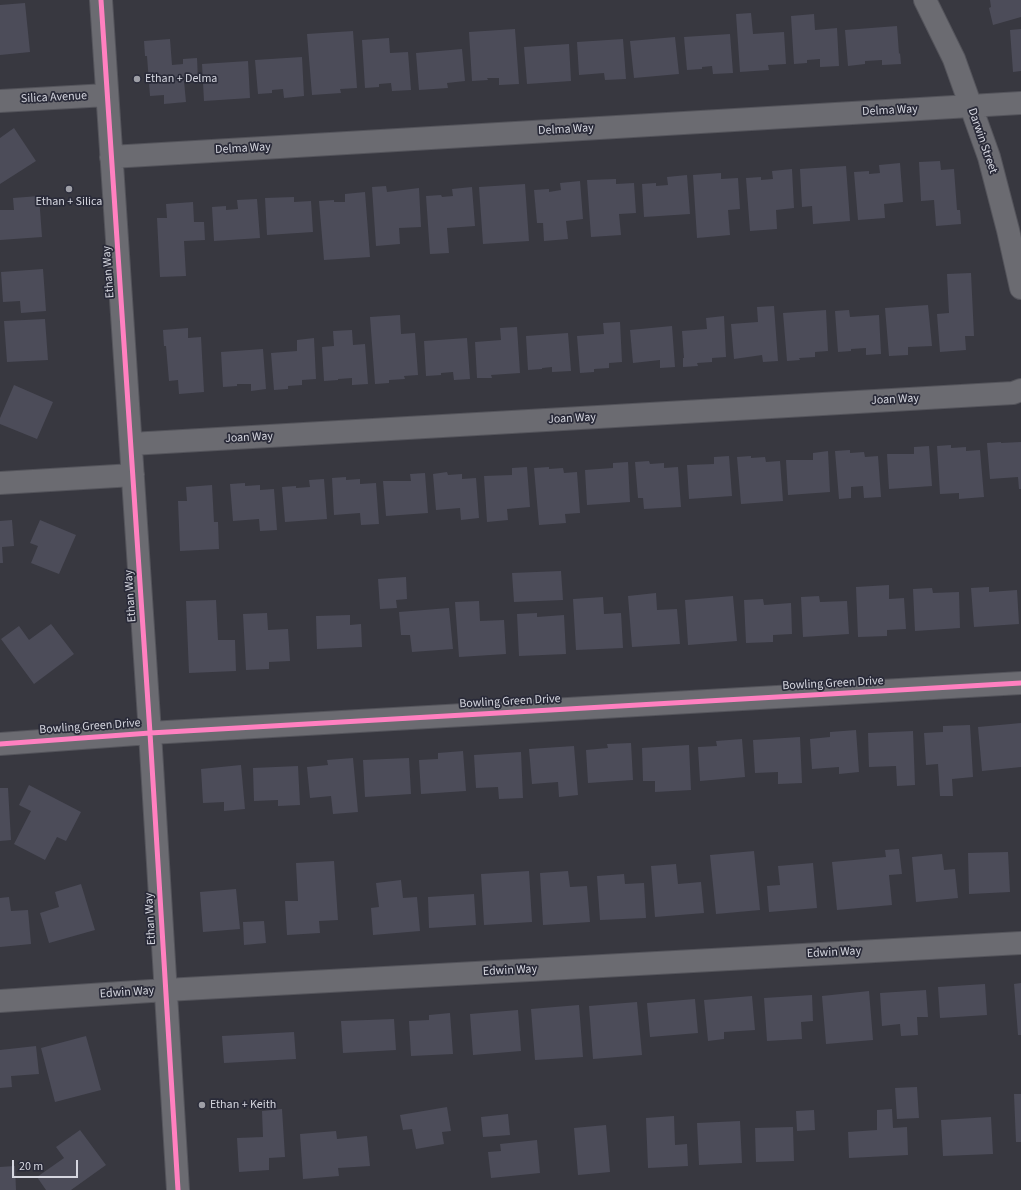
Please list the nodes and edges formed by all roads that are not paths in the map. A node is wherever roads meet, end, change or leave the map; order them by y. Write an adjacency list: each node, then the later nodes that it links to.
1 (101, 0): 3 (street, Ethan Way)
2 (925, 0): 6 (street, Darwin Street)
3 (107, 94): 4 (street, Silica Avenue); 7 (street, Ethan Way)
4 (0, 101)
5 (1021, 103): 6 (street, Delma Way)
6 (970, 106): 7 (street, Delma Way); 8 (street, Darwin Street)
7 (111, 157): 10 (street, Ethan Way)
8 (1021, 288)
9 (1017, 392): 10 (street, Joan Way)
10 (131, 444): 11 (street, Ethan Way)
11 (133, 475): 12 (street); 14 (street, Ethan Way)
12 (0, 483)
13 (1021, 683): 14 (street, Bowling Green Drive)
14 (150, 733): 15 (street, Bowling Green Drive); 17 (street, Ethan Way)
15 (0, 744)
16 (1021, 943): 17 (street, Edwin Way)
17 (166, 990): 18 (street, Edwin Way); 19 (street, Ethan Way)
18 (0, 1001)
19 (178, 1190)

